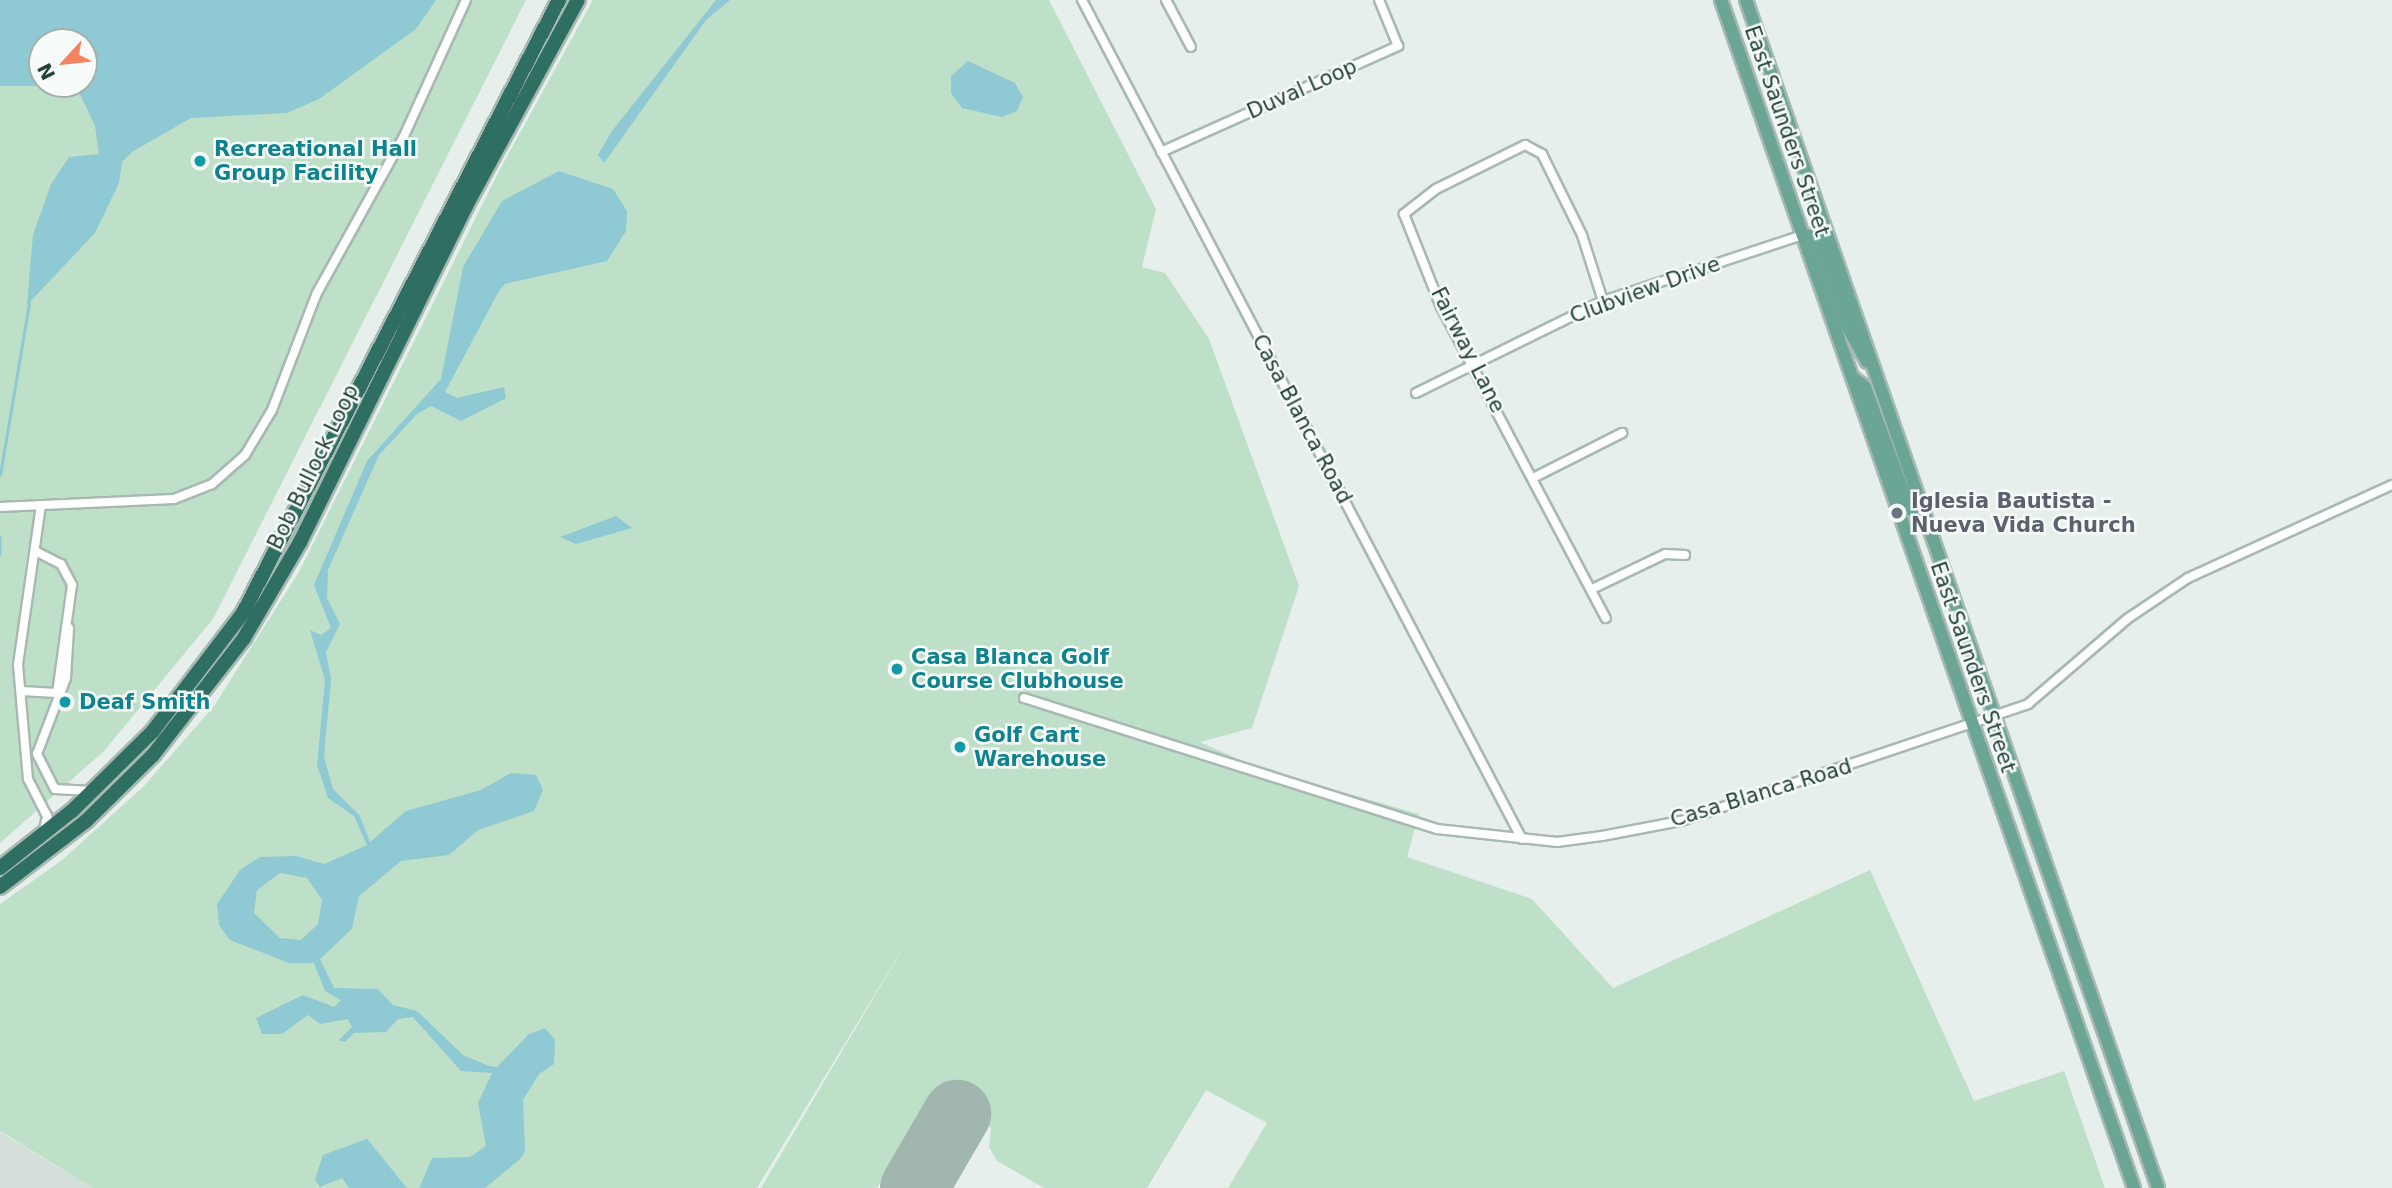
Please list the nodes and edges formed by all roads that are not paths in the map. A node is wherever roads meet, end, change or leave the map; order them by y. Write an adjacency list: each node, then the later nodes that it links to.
1 (466, 0): 20 (street)
2 (559, 0): 32 (highway, Bob Bullock Loop)
3 (578, 0): 36 (highway, Bob Bullock Loop)
4 (1083, 0): 10 (street, Casa Blanca Road)
5 (1166, 0): 9 (street)
6 (1379, 0): 10 (street, Duval Loop)
7 (1721, 0): 11 (main road, East Saunders Street)
8 (1746, 0): 14 (main road, East Saunders Street)
9 (1191, 47)
10 (1161, 152): 34 (street, Casa Blanca Road)
11 (1802, 235): 12 (street, Clubview Drive); 14 (main road); 15 (main road, East Saunders Street)
12 (1603, 301): 13 (street, Clubview Drive); 13 (street, Fairway Lane)
13 (1474, 363): 16 (street, Clubview Drive); 18 (street, Fairway Lane)
14 (1876, 373): 22 (main road, East Saunders Street)
15 (1852, 377): 22 (main road); 31 (main road, East Saunders Street)
16 (1416, 393)
17 (1622, 433): 18 (street)
18 (1533, 478): 25 (street, Fairway Lane)
19 (2392, 485): 30 (street, Casa Blanca Road)
20 (40, 505): 21 (street); 23 (street)
21 (0, 507)
22 (1925, 516): 30 (main road, East Saunders Street)
23 (37, 552): 27 (street); 28 (street)
24 (1685, 555): 25 (street)
25 (1592, 589): 26 (street, Fairway Lane)
26 (1606, 618)
27 (21, 691): 28 (street); 33 (street)
28 (57, 693): 32 (street)
29 (1024, 698): 34 (street, Casa Blanca Road)
30 (1994, 716): 31 (street, Casa Blanca Road); 38 (main road, East Saunders Street)
31 (1972, 723): 34 (street, Casa Blanca Road); 37 (main road, East Saunders Street)
32 (97, 788): 33 (highway, Bob Bullock Loop)
33 (42, 836): 35 (highway, Bob Bullock Loop)
34 (1522, 839)
35 (0, 868)
36 (0, 887)
37 (2134, 1188)
38 (2158, 1188)

